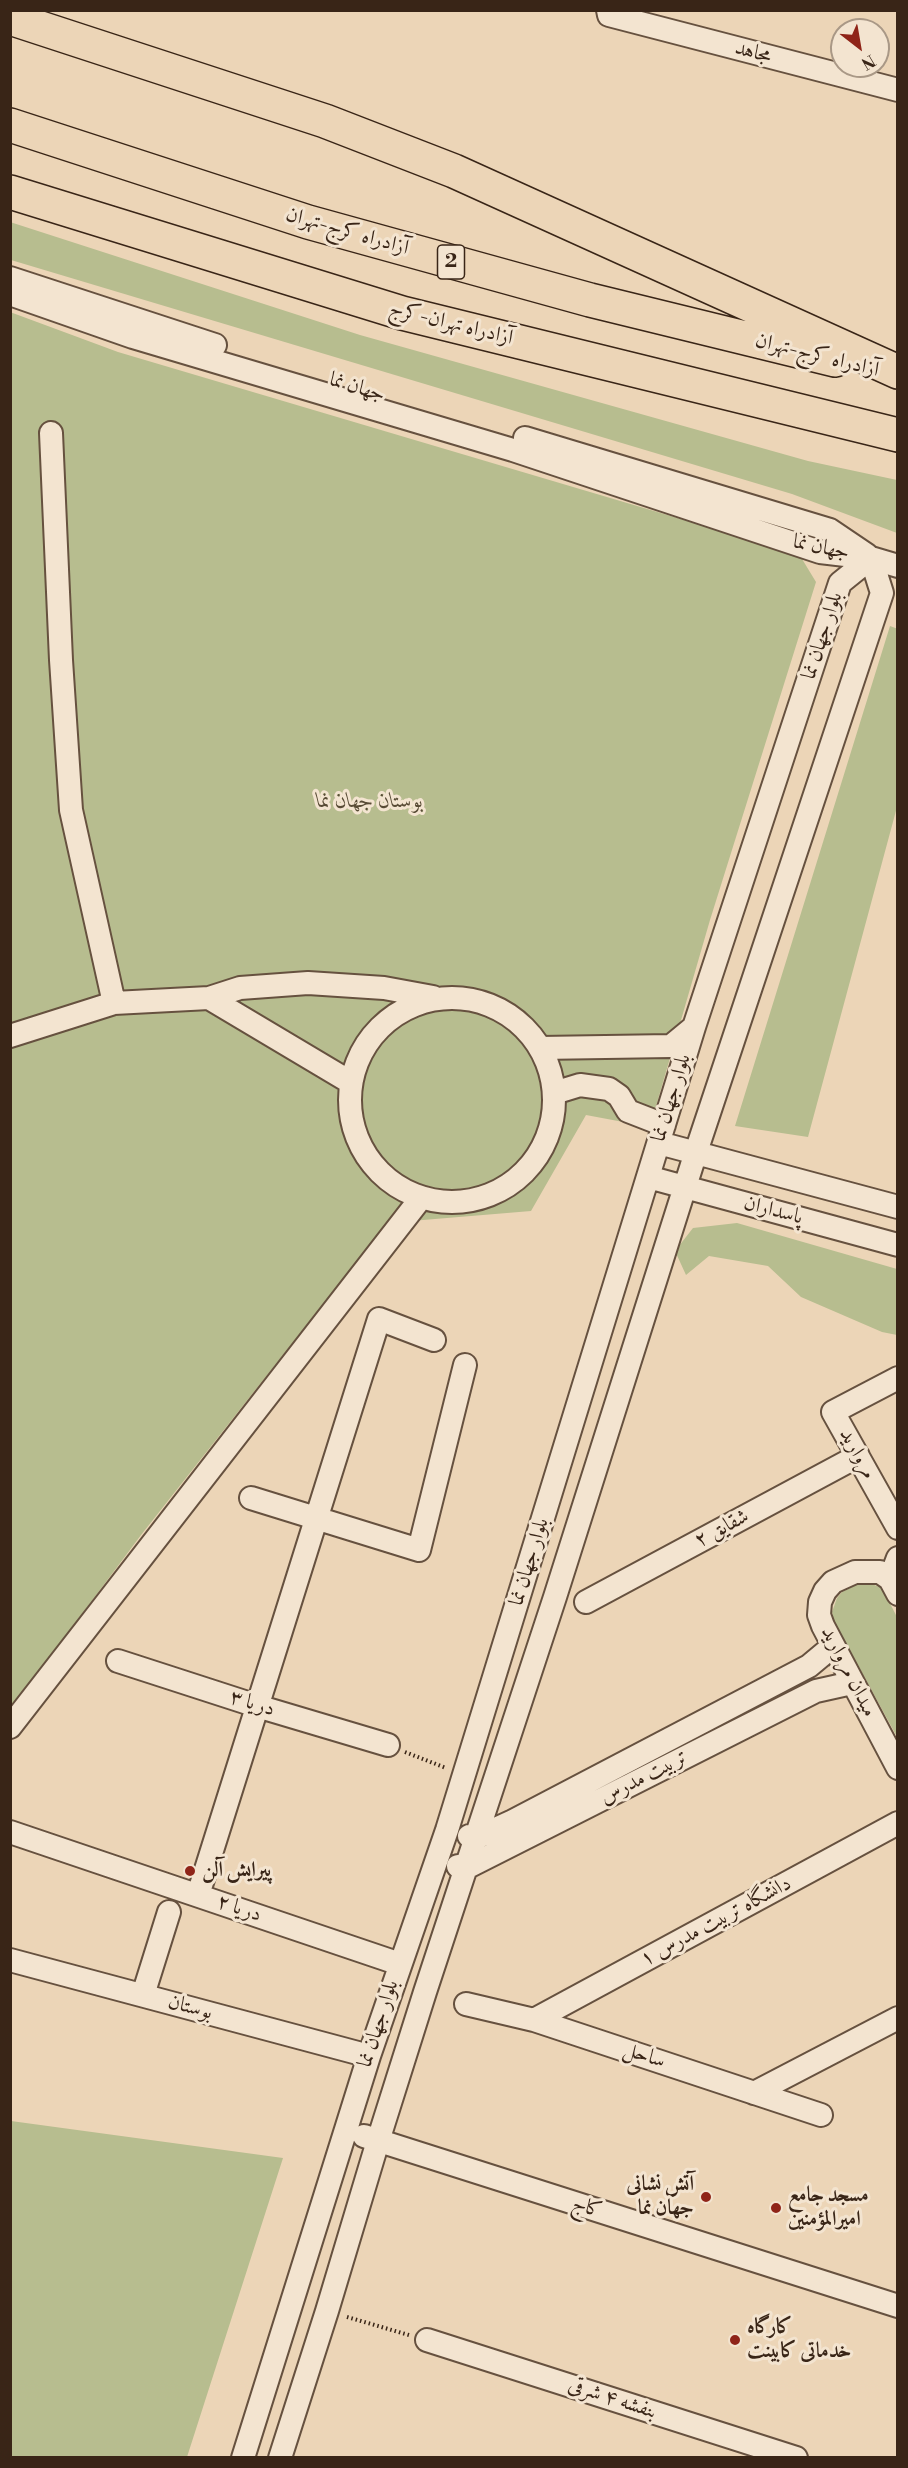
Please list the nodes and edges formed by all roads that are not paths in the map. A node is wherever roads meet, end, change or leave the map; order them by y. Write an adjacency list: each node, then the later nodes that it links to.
1 (608, 13): 3 (street, مجاهد)
2 (10, 18): 8 (highway)
3 (897, 90)
4 (10, 125): 8 (highway, آزادراه کرج-تهران / 2)
5 (10, 192): 10 (highway, آزادراه تهران-کرج)
6 (10, 278): 11 (street, جهان نما)
7 (10, 294): 11 (street, جهان نما)
8 (897, 374)
9 (51, 433): 15 (street)
10 (897, 435)
11 (871, 558): 12 (street); 16 (street, بلوار جهان نما); 22 (street, بلوار جهان نما)
12 (897, 566)
13 (209, 998): 14 (street); 15 (street); 19 (street)
14 (437, 998): 18 (street); 19 (street)
15 (114, 1003): 17 (street)
16 (694, 1028): 18 (street); 21 (street, بلوار جهان نما)
17 (10, 1036)
18 (540, 1048): 20 (street)
19 (350, 1082): 25 (street)
20 (554, 1093): 21 (street, پاسداران); 25 (street)
21 (661, 1134): 22 (street, پاسداران); 23 (street, بلوار جهان نما)
22 (696, 1152): 24 (street, بلوار جهان نما); 26 (street, پاسداران)
23 (648, 1177): 24 (street, پاسداران); 46 (street, بلوار جهان نما)
24 (686, 1187): 27 (street, پاسداران); 48 (street, بلوار جهان نما)
25 (421, 1198): 42 (street)
26 (897, 1208)
27 (897, 1245)
28 (434, 1340): 33 (street)
29 (465, 1365): 33 (street)
30 (897, 1378): 31 (street, مروارید)
31 (858, 1456): 34 (street, مروارید); 37 (street, شقایق ۲)
32 (251, 1498): 33 (street)
33 (316, 1518): 41 (street)
34 (897, 1528)
35 (897, 1558): 36 (street)
36 (894, 1586): 38 (street, میدان مروارید)
37 (586, 1602)
38 (833, 1646): 40 (street, میدان مروارید); 48 (street, تربیت مدرس)
39 (118, 1661): 41 (street, دریا ۳)
40 (852, 1683): 44 (street, میدان مروارید); 50 (street, تربیت مدرس)
41 (257, 1706): 43 (street, دریا ۳); 51 (street)
42 (10, 1727)
43 (388, 1745)
44 (897, 1768)
45 (897, 1823): 58 (street, ۱ دانشگاه تربیت مدرس)
46 (447, 1830): 48 (street); 49 (street, بلوار جهان نما)
47 (10, 1832): 51 (street, دریا ۲)
48 (476, 1838): 50 (street, بلوار جهان نما)
49 (436, 1861): 50 (street); 54 (street, بلوار جهان نما)
50 (466, 1868): 63 (street, بلوار جهان نما)
51 (198, 1895): 54 (street, دریا ۲)
52 (169, 1912): 55 (street)
53 (10, 1960): 55 (street, بوستان)
54 (399, 1964): 59 (street, بلوار جهان نما)
55 (143, 1995): 59 (street, بوستان)
56 (466, 2004): 58 (street, ساحل)
57 (897, 2018): 60 (street)
58 (534, 2020): 60 (street, ساحل)
59 (369, 2056): 62 (street, بلوار جهان نما)
60 (754, 2093): 61 (street, ساحل)
61 (821, 2115)
62 (346, 2130): 63 (street, کاج); 66 (street, بلوار جهان نما)
63 (378, 2141): 64 (street, کاج); 67 (street, بلوار جهان نما)
64 (897, 2306)
65 (427, 2340): 68 (street, بنفشه ۴ شرقی)
66 (243, 2457)
67 (280, 2457)
68 (796, 2457)

